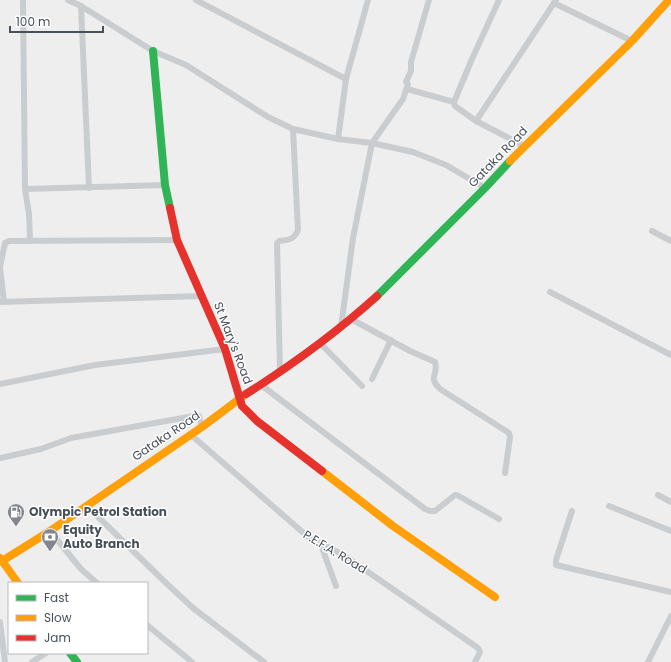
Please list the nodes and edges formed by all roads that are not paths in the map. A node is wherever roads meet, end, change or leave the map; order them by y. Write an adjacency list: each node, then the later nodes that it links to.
1 (23, 0): 23 (street)
2 (68, 0): 9 (street)
3 (196, 0): 12 (street)
4 (368, 0): 12 (street)
5 (429, 0): 13 (street)
6 (499, 0): 14 (street)
7 (668, 1): 10 (main road, Gataka Road)
8 (555, 2): 10 (street); 15 (street)
9 (81, 6): 11 (street); 21 (street)
10 (632, 41): 19 (main road, Gataka Road)
11 (153, 51): 16 (street); 20 (main road, St Mary's Road)
12 (346, 79): 17 (street)
13 (407, 89): 14 (street); 18 (street)
14 (454, 102): 15 (street)
15 (476, 121): 19 (street)
16 (293, 128): 17 (street); 37 (street)
17 (338, 138): 18 (street)
18 (372, 143): 22 (street); 32 (street)
19 (524, 146): 22 (main road, Gataka Road)
20 (165, 185): 21 (street); 25 (main road, St Mary's Road)
21 (89, 188): 23 (street)
22 (485, 188): 31 (main road, Gataka Road)
23 (25, 189): 26 (street)
24 (652, 231): 27 (street)
25 (177, 240): 26 (street); 29 (main road, St Mary's Road)
26 (31, 241): 30 (street)
27 (671, 241)
28 (550, 292): 36 (street)
29 (202, 296): 30 (street); 35 (main road, St Mary's Road)
30 (2, 302)
31 (351, 319): 32 (main road, Gataka Road); 33 (street)
32 (341, 327): 34 (main road, Gataka Road)
33 (391, 340): 38 (street); 46 (street)
34 (320, 343): 37 (main road, Gataka Road); 41 (street)
35 (225, 349): 39 (street); 42 (main road, St Mary's Road)
36 (671, 355)
37 (280, 372): 40 (main road, Gataka Road)
38 (372, 379)
39 (0, 384)
40 (262, 385): 42 (main road, Gataka Road); 52 (street)
41 (362, 386)
42 (241, 398): 43 (main road, Gataka Road); 61 (main road, St Mary's Road)
43 (202, 427): 44 (main road, Gataka Road); 45 (street)
44 (190, 434): 49 (main road, Gataka Road); 55 (street, P.E.F.A. Road)
45 (0, 458)
46 (505, 473)
47 (658, 495): 48 (street)
48 (671, 502)
49 (87, 506): 53 (main road, Gataka Road); 71 (street)
50 (609, 506): 54 (street)
51 (572, 511): 60 (street)
52 (499, 519)
53 (50, 531): 56 (main road, Gataka Road); 58 (street)
54 (671, 531)
55 (321, 544): 59 (street); 72 (street, P.E.F.A. Road)
56 (1, 559): 57 (main road)
57 (17, 582)
58 (96, 582)
59 (336, 586)
60 (671, 592)
61 (495, 597)
62 (671, 616): 73 (street)
63 (0, 622): 67 (street)
64 (148, 626): 70 (street)
65 (44, 654): 68 (street)
66 (71, 654): 69 (main road)
67 (5, 662)
68 (32, 662)
69 (77, 662)
70 (192, 662)
71 (264, 662)
72 (475, 662)
73 (648, 662)

